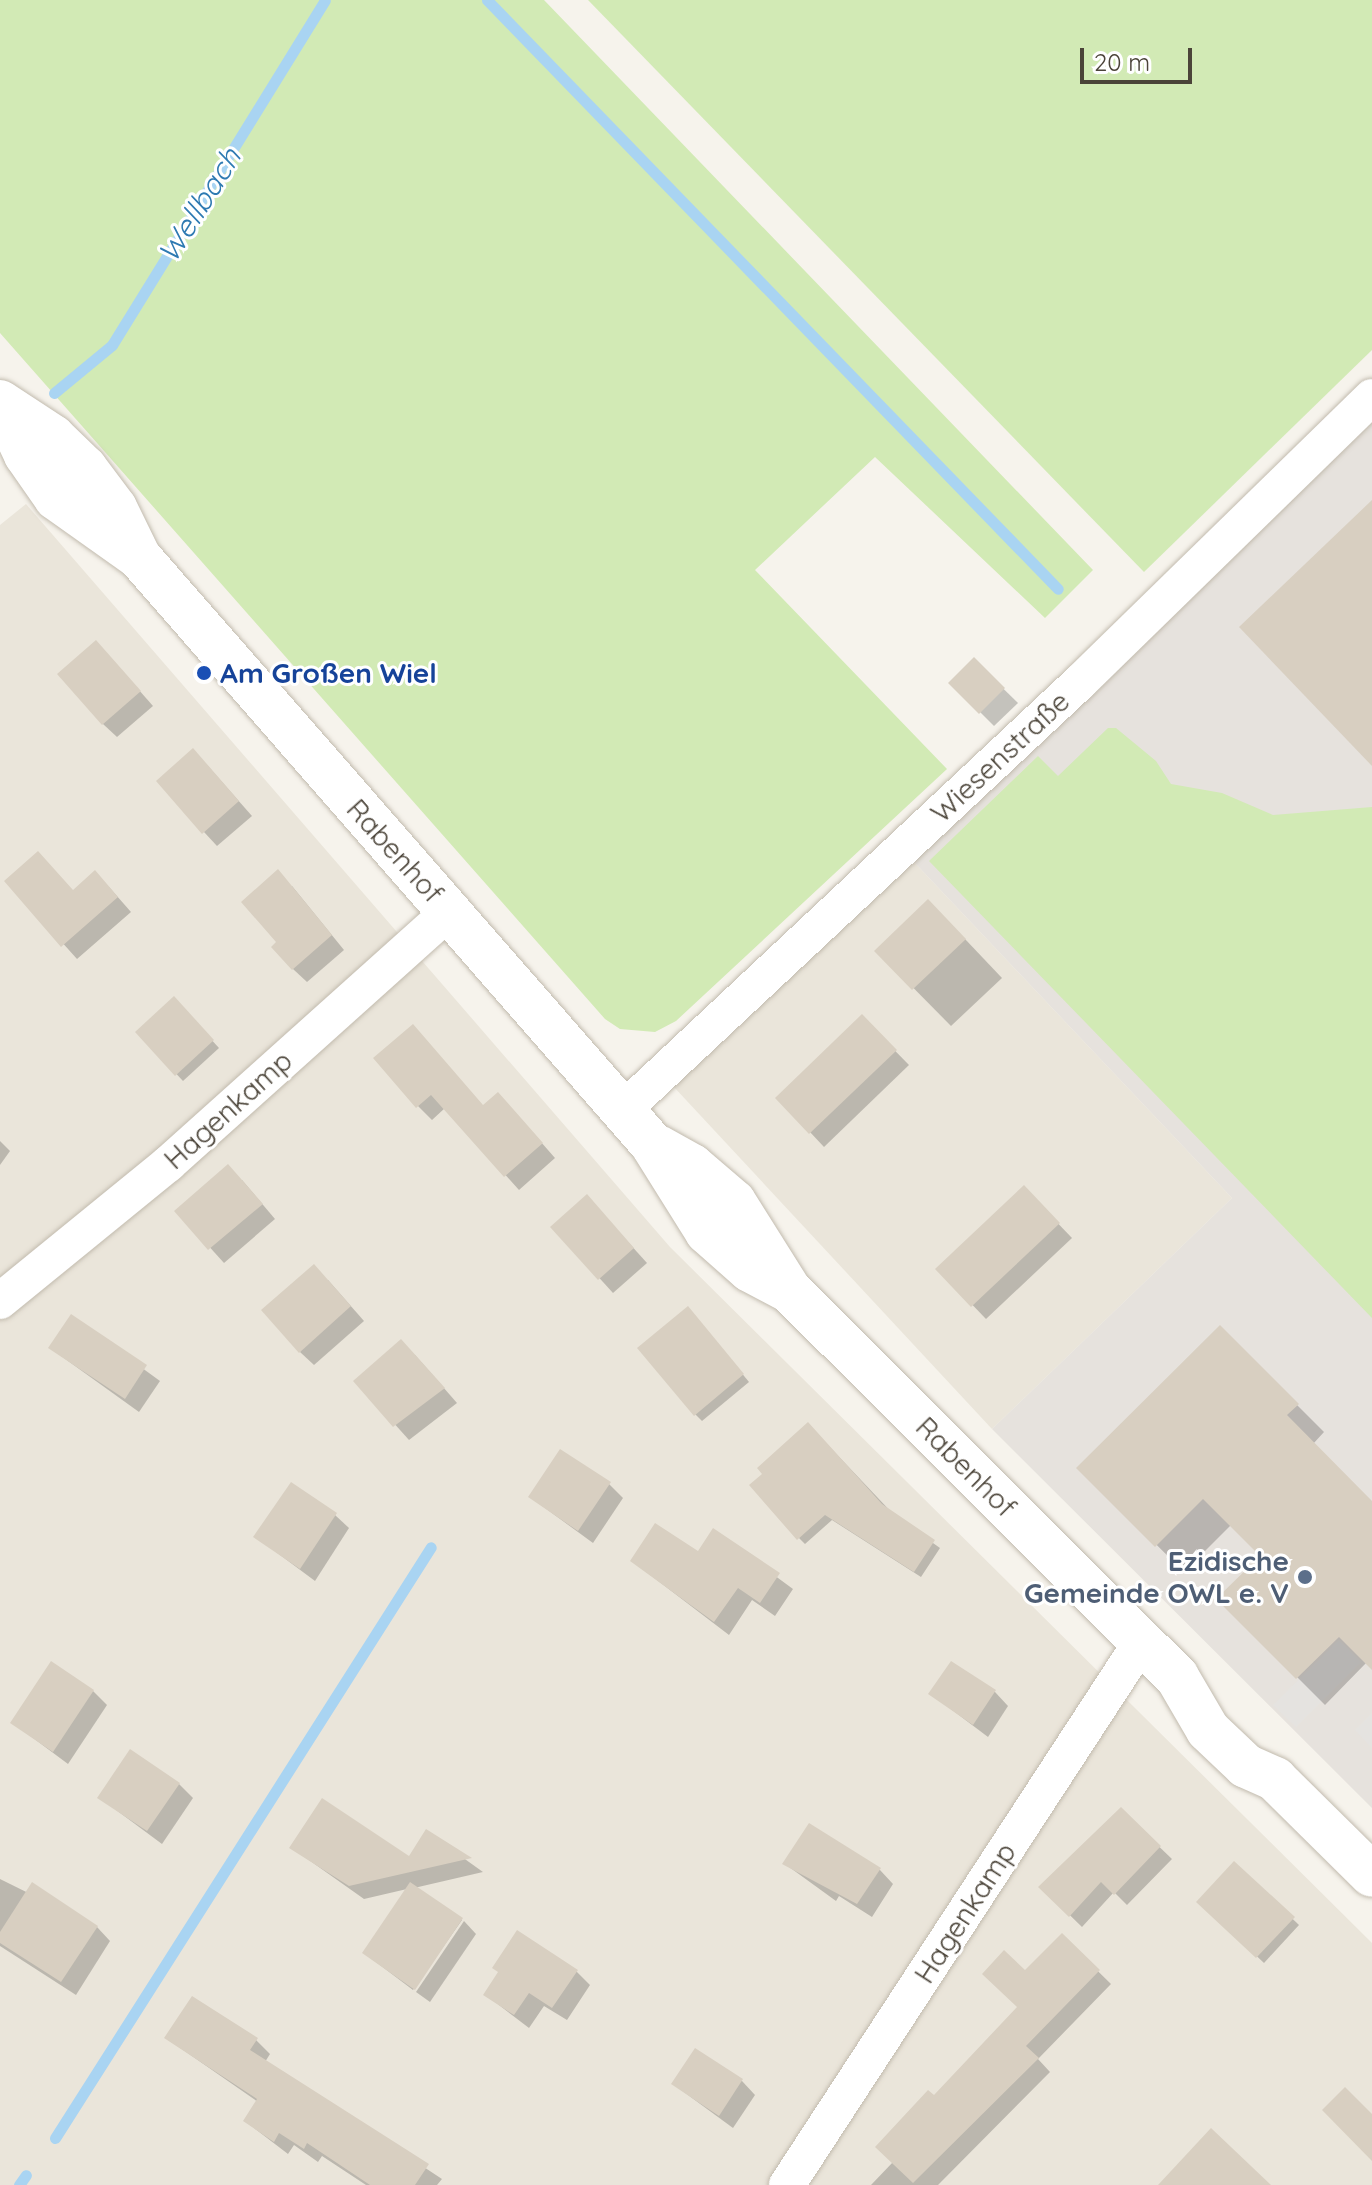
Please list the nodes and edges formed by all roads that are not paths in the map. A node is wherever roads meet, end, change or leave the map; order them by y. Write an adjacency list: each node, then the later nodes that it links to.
1 (1372, 397): 4 (street, Wiesenstraße)
2 (1, 403): 3 (street, Rabenhof)
3 (449, 912): 4 (street, Rabenhof); 5 (street, Hagenkamp)
4 (623, 1110): 6 (street, Rabenhof)
5 (0, 1301)
6 (1142, 1641): 7 (street, Rabenhof); 8 (street, Hagenkamp)
7 (1372, 1875)
8 (787, 2185)

